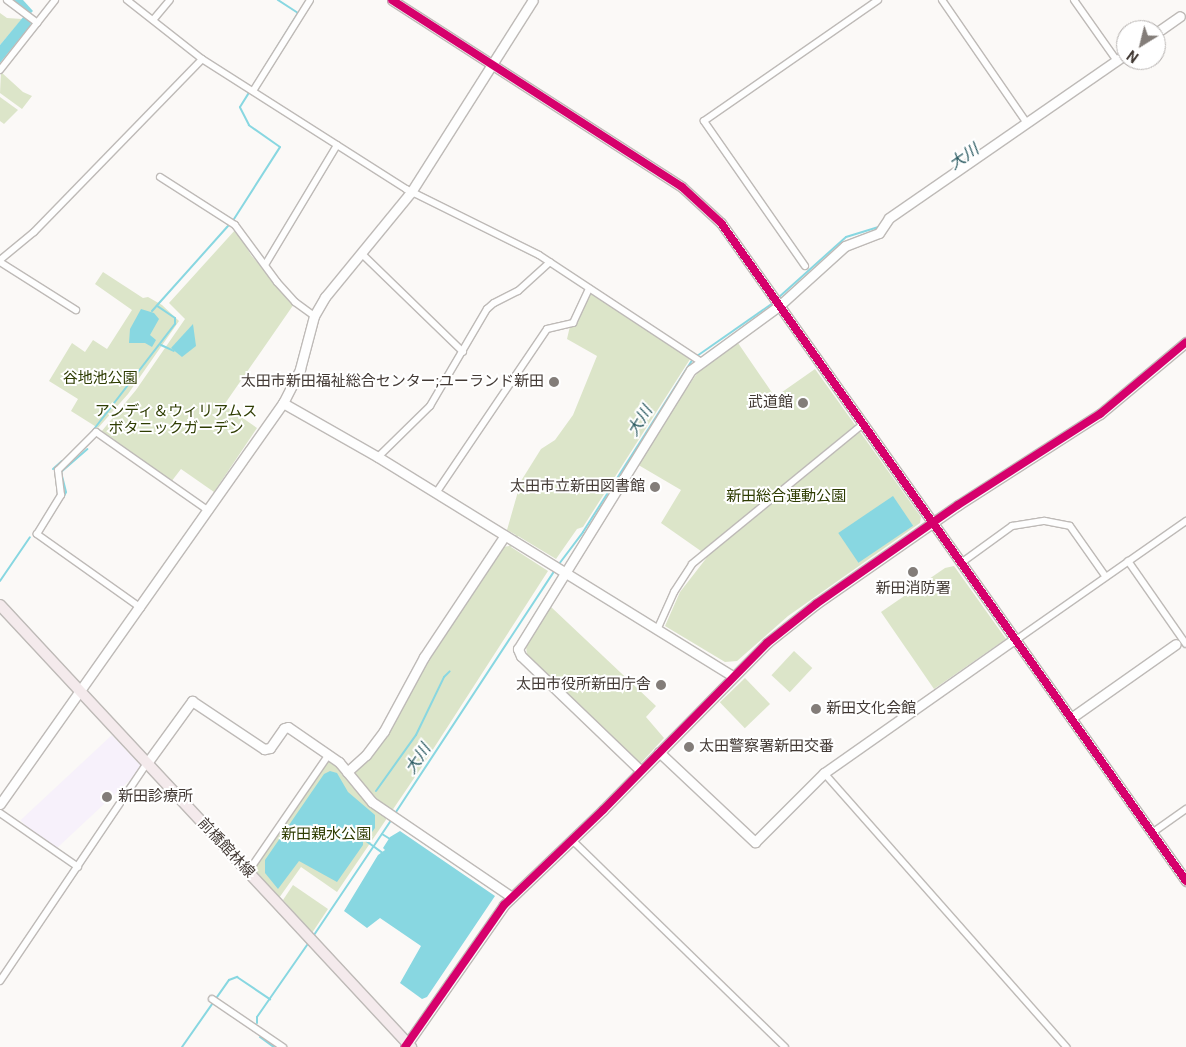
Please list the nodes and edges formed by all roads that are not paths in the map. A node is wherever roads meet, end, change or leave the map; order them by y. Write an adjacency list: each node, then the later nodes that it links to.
1 (7, 0): 13 (street)
2 (55, 0): 13 (street)
3 (127, 0): 12 (street)
4 (170, 0): 12 (street)
5 (310, 0): 20 (street)
6 (392, 0): 18 (street)
7 (533, 0): 18 (street)
8 (878, 0): 29 (street)
9 (942, 0): 21 (street)
10 (1074, 0): 16 (street)
11 (1183, 14): 14 (street)
12 (153, 20): 15 (street)
13 (37, 23): 19 (street)
14 (1166, 26)
15 (202, 58): 20 (street); 26 (street)
16 (1116, 60)
17 (1116, 62): 21 (street)
18 (492, 65): 24 (street); 31 (street)
19 (0, 70)
20 (253, 91): 22 (street)
21 (1027, 123): 31 (street)
22 (337, 145): 24 (street); 28 (street)
23 (160, 177): 28 (street)
24 (411, 192): 25 (street); 27 (street)
25 (362, 253): 33 (street); 35 (street)
26 (0, 261): 32 (street)
27 (550, 262): 30 (street); 35 (street)
28 (264, 265): 33 (street)
29 (805, 266)
30 (589, 288): 36 (street); 40 (street)
31 (777, 301): 36 (street); 38 (street)
32 (76, 310)
33 (314, 316): 37 (street)
34 (1185, 347): 43 (street)
35 (462, 352): 39 (street)
36 (700, 361): 47 (street)
37 (283, 403): 39 (street); 41 (street)
38 (864, 423): 43 (street); 51 (street)
39 (378, 457): 40 (street)
40 (436, 493): 44 (street)
41 (209, 511): 50 (street); 50 (street)
42 (1186, 521): 45 (street)
43 (933, 522): 46 (street); 54 (street)
44 (504, 536): 47 (street); 61 (street)
45 (1128, 561): 48 (street); 53 (street)
46 (961, 563): 48 (street); 52 (street)
47 (562, 571): 51 (street); 60 (street)
48 (1106, 577): 52 (street)
49 (0, 605): 55 (main road, 前橋館林線)
50 (141, 608): 55 (street)
51 (657, 630): 54 (street)
52 (1015, 639): 56 (street); 62 (street)
53 (1183, 641): 56 (street)
54 (733, 676): 57 (street)
55 (81, 691): 59 (main road, 前橋館林線); 63 (street)
56 (1071, 718): 66 (street)
57 (659, 752): 60 (street); 62 (street)
58 (329, 754): 59 (street); 61 (street); 69 (street)
59 (147, 763): 68 (street); 69 (main road, 前橋館林線)
60 (641, 771): 67 (street)
61 (347, 772): 71 (street)
62 (824, 773): 77 (street)
63 (0, 804)
64 (1186, 809): 66 (street)
65 (0, 813): 68 (street)
66 (1152, 833): 70 (street)
67 (572, 840): 71 (street); 76 (street)
68 (78, 866): 72 (street)
69 (248, 872): 74 (main road, 前橋館林線)
70 (1186, 881)
71 (512, 897): 74 (street)
72 (0, 981)
73 (212, 999): 75 (street)
74 (408, 1046)
75 (283, 1047)
76 (785, 1047)
77 (1066, 1047)

